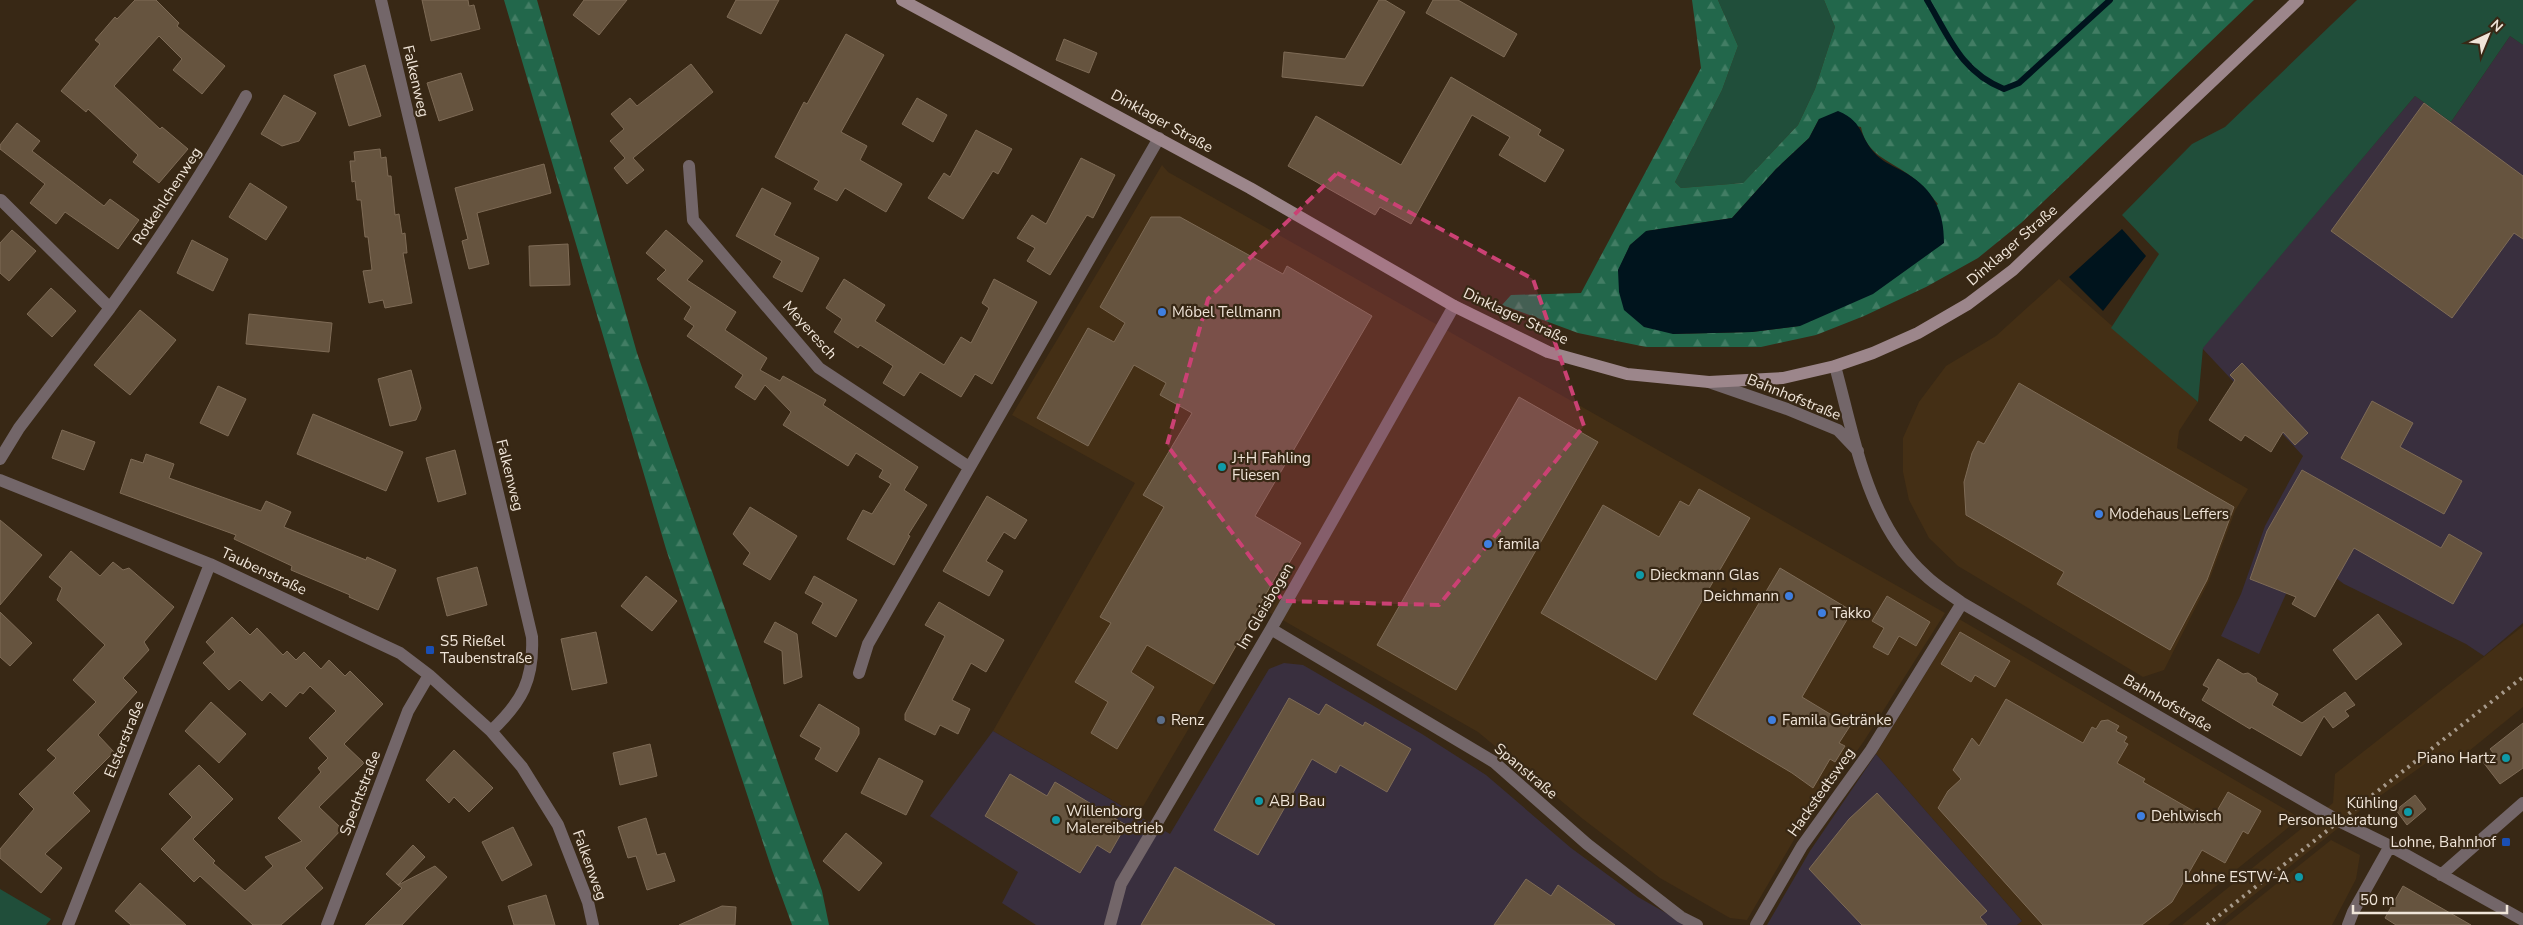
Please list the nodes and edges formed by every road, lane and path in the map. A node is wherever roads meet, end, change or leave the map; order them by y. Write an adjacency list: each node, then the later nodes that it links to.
1 (381, 0): 21 (street, Falkenweg)
2 (902, 0): 5 (main road, Dinklager Straße)
3 (2298, 0): 10 (main road, Dinklager Straße)
4 (246, 96): 9 (street, Rotkehlchenweg)
5 (1159, 138): 8 (main road, Dinklager Straße); 14 (street)
6 (689, 166): 14 (street, Meyeresch)
7 (1, 200): 9 (street)
8 (1454, 306): 11 (main road, Dinklager Straße); 18 (street, Im Gleisbogen)
9 (110, 308): 13 (street, Rotkehlchenweg)
10 (1834, 366): 11 (main road, Dinklager Straße); 12 (street, Bahnhofstraße)
11 (1709, 382): 12 (street, Bahnhofstraße)
12 (1860, 453): 17 (street, Bahnhofstraße)
13 (0, 459)
14 (969, 467): 19 (street)
15 (0, 480): 16 (street, Taubenstraße)
16 (210, 564): 20 (street, Taubenstraße); 27 (street, Elsterstraße)
17 (1962, 603): 23 (street, Bahnhofstraße); 32 (street, Hackstedtsweg)
18 (1271, 629): 26 (street, Spanstraße); 30 (street, Im Gleisbogen)
19 (859, 673)
20 (429, 675): 21 (street, Taubenstraße); 28 (street, Spechtstraße)
21 (491, 731): 29 (street, Falkenweg)
22 (2523, 803): 24 (street)
23 (2390, 846): 24 (street, Bahnhofstraße); 33 (street)
24 (2441, 875): 25 (street, Bahnhofstraße)
25 (2523, 920)
26 (1678, 921): 31 (street, Spanstraße)
27 (68, 925)
28 (327, 925)
29 (593, 925)
30 (1110, 925)
31 (1697, 925)
32 (1756, 925)
33 (2348, 925)

